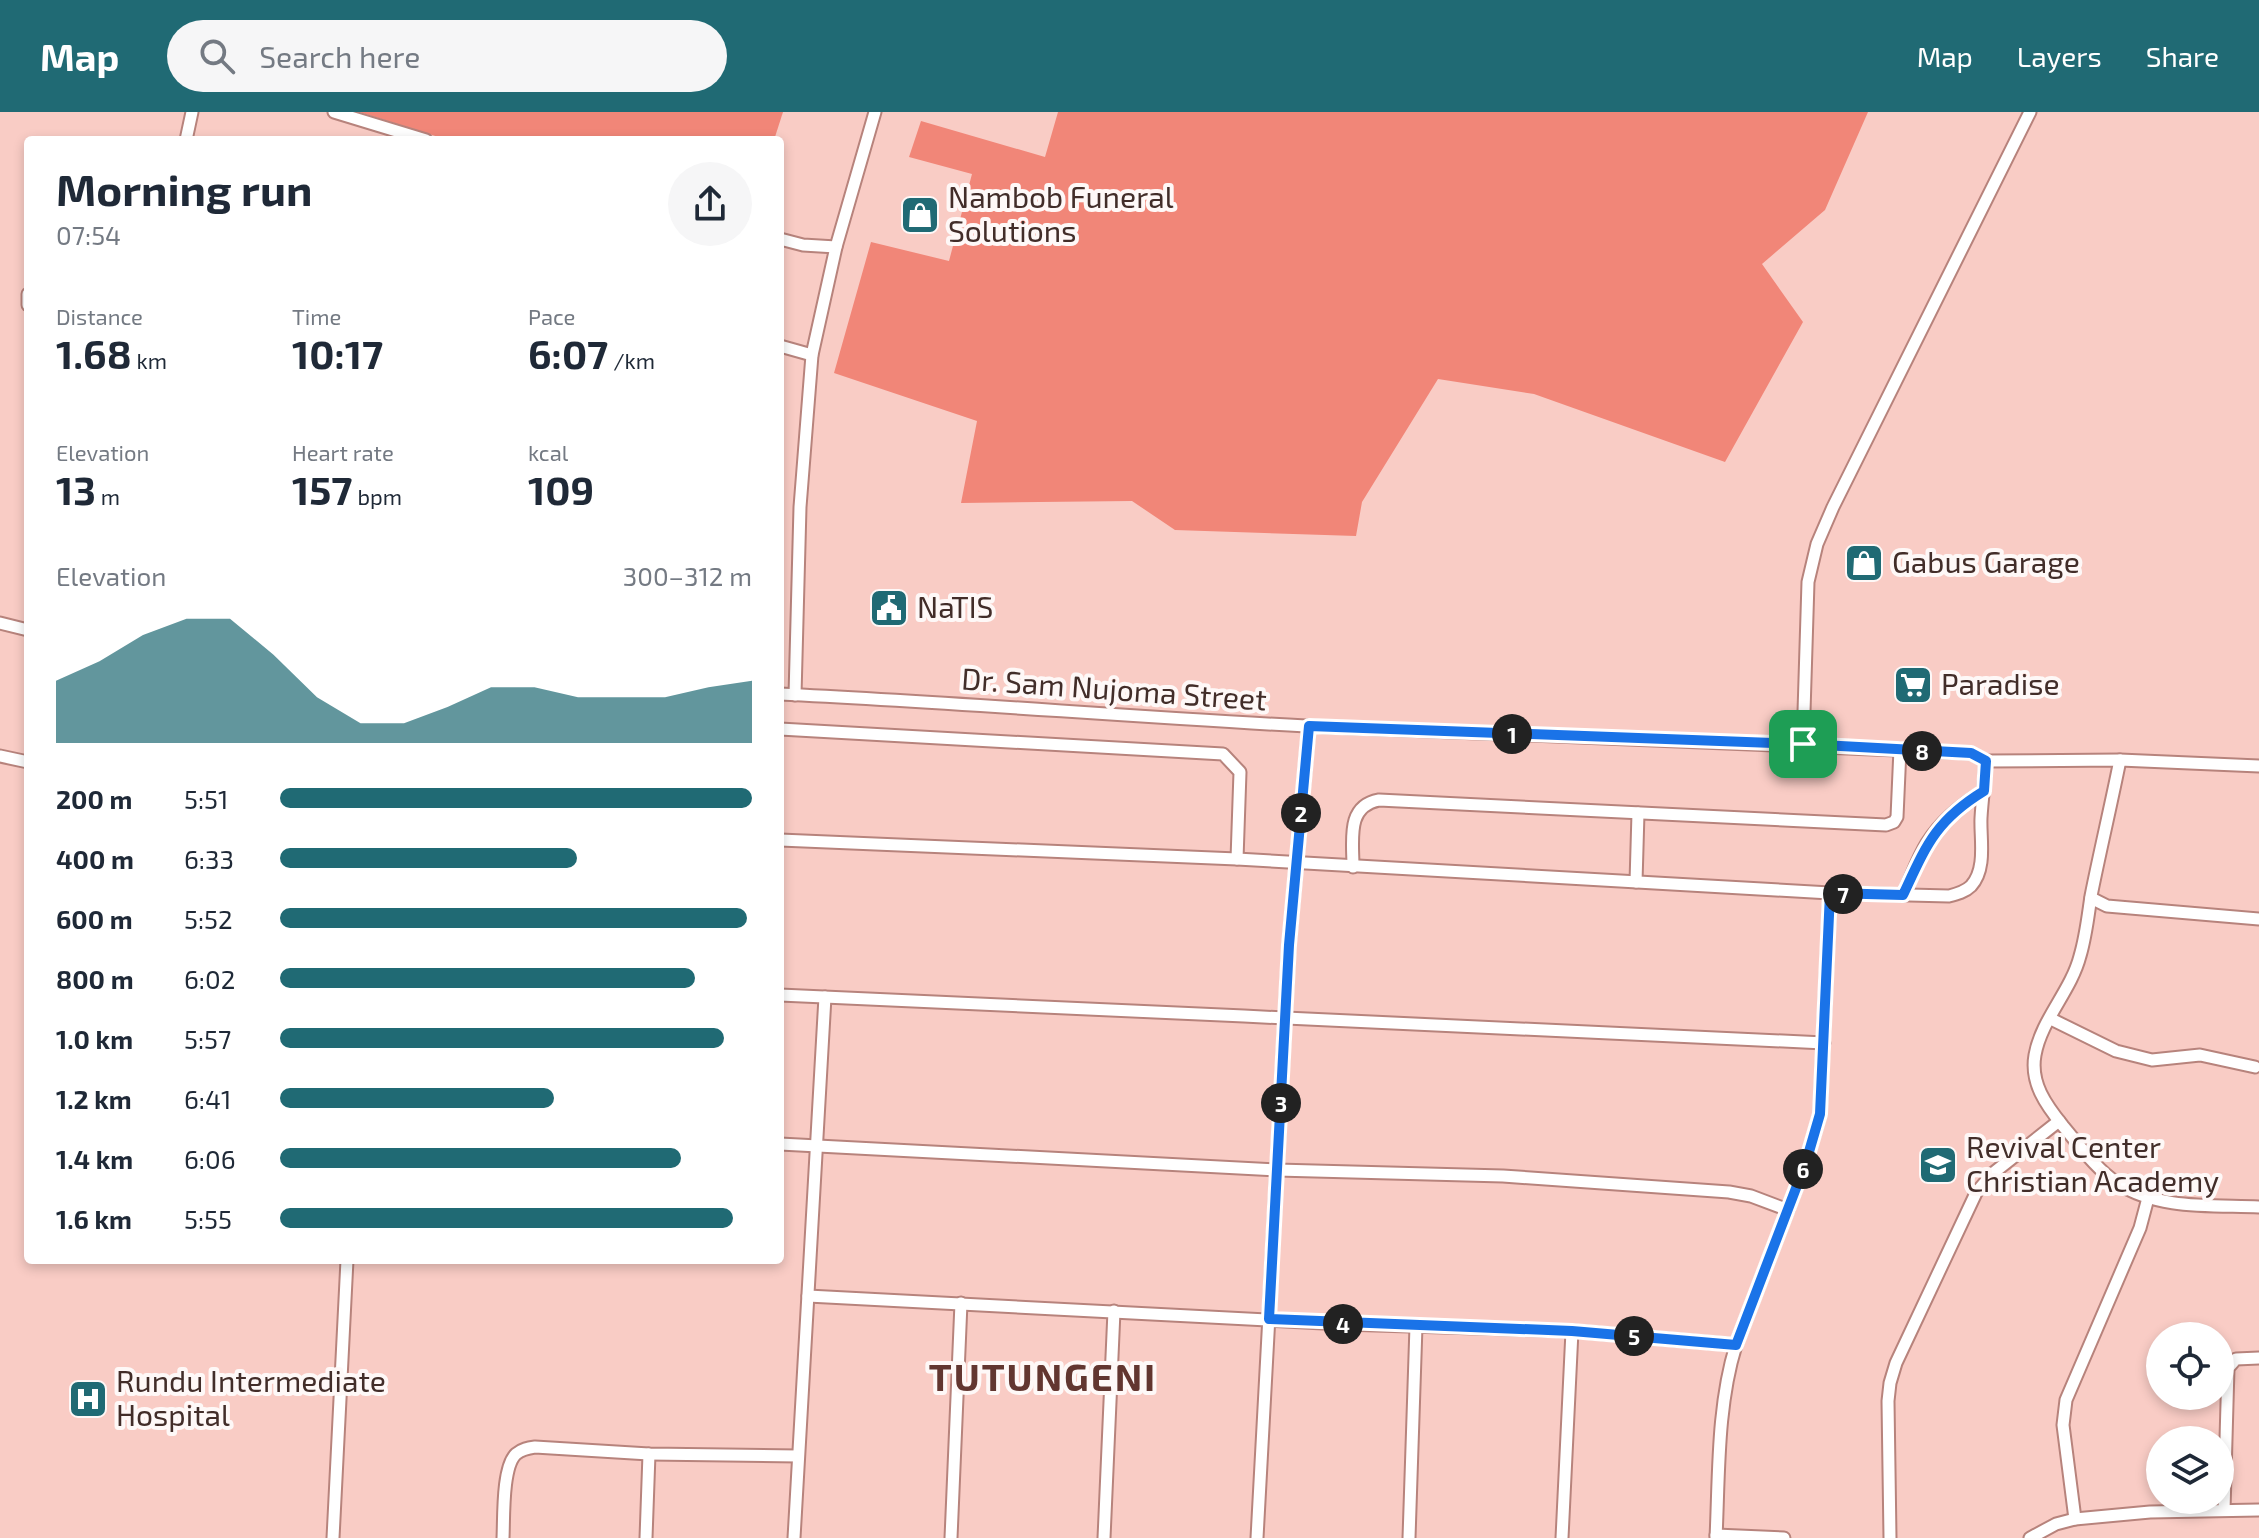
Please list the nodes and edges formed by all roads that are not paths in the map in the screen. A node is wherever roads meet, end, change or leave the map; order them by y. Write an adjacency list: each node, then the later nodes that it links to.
1 (192, 112): 5 (street)
2 (334, 112): 6 (street)
3 (875, 112): 8 (street)
4 (2030, 112): 17 (street)
5 (187, 136)
6 (413, 136)
7 (784, 240): 8 (street)
8 (836, 247): 10 (street)
9 (784, 347): 10 (street)
10 (812, 355): 14 (street)
11 (0, 623): 12 (street)
12 (24, 629)
13 (784, 694): 14 (street, Dr. Sam Nujoma Street)
14 (795, 695): 15 (street, Dr. Sam Nujoma Street)
15 (1309, 726): 17 (street, Dr. Sam Nujoma Street); 28 (street)
16 (784, 729): 27 (street)
17 (1803, 744): 18 (street, Dr. Sam Nujoma Street)
18 (1900, 749): 22 (street, Dr. Sam Nujoma Street); 25 (street)
19 (0, 756): 21 (street)
20 (2120, 760): 22 (street, Dr. Sam Nujoma Street); 23 (street, Dr. Sam Nujoma Street); 33 (street)
21 (24, 761)
22 (1986, 761): 24 (street)
23 (2259, 766)
24 (1984, 791): 32 (street); 32 (street)
25 (1638, 813): 29 (street); 30 (street)
26 (784, 840): 27 (street)
27 (1237, 859): 28 (street)
28 (1296, 863): 29 (street); 37 (street)
29 (1353, 867): 30 (street)
30 (1636, 882): 31 (street)
31 (1830, 893): 32 (street); 39 (street)
32 (1903, 895)
33 (2091, 898): 34 (street); 38 (street)
34 (2259, 919)
35 (784, 995): 36 (street)
36 (825, 997): 37 (street); 43 (street)
37 (1285, 1019): 39 (street); 44 (street)
38 (2051, 1019): 40 (street); 41 (street)
39 (1824, 1043): 47 (street)
40 (2255, 1067)
41 (2059, 1121): 45 (street); 75 (street)
42 (784, 1144): 43 (street)
43 (818, 1146): 44 (street); 49 (street)
44 (1277, 1170): 47 (street); 52 (street)
45 (2148, 1198): 46 (street); 63 (street)
46 (2259, 1207)
47 (1788, 1210): 55 (street)
48 (347, 1264): 65 (street)
49 (808, 1296): 50 (street); 59 (street)
50 (961, 1303): 51 (street); 69 (street)
51 (1114, 1311): 52 (street); 70 (street)
52 (1269, 1319): 53 (street); 71 (street)
53 (1416, 1326): 54 (street); 72 (street)
54 (1572, 1331): 55 (street); 73 (street)
55 (1736, 1345): 64 (street)
56 (2259, 1358): 57 (street)
57 (2225, 1426)
58 (649, 1454): 59 (street); 66 (street); 67 (street)
59 (798, 1456): 68 (street)
60 (2234, 1510): 61 (street)
61 (2259, 1510)
62 (2146, 1512): 63 (street)
63 (2075, 1519): 76 (street)
64 (1716, 1536): 74 (street)
65 (333, 1538)
66 (503, 1538)
67 (646, 1538)
68 (794, 1538)
69 (951, 1538)
70 (1104, 1538)
71 (1257, 1538)
72 (1409, 1538)
73 (1562, 1538)
74 (1784, 1538)
75 (1890, 1538)
76 (2030, 1538)

